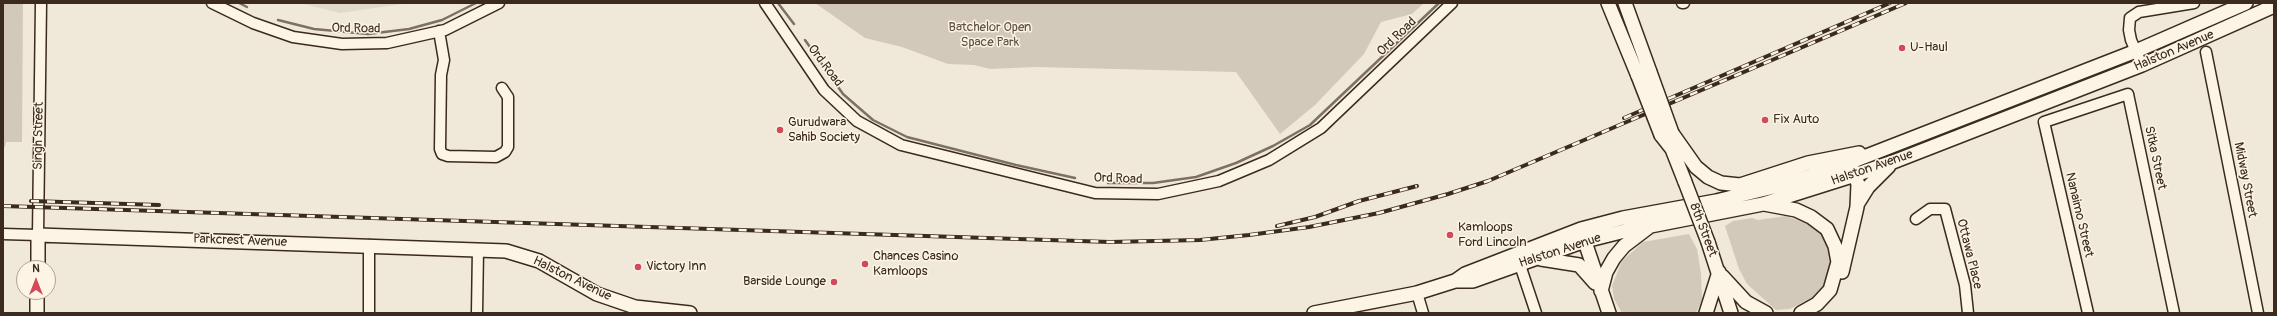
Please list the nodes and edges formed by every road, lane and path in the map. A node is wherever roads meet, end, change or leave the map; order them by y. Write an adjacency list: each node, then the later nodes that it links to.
1 (41, 3): 30 (street, Singh Street)
2 (212, 3): 12 (street, Ord Road)
3 (499, 3): 12 (street, Ord Road)
4 (765, 3): 5 (street, Ord Road)
5 (1452, 3)
6 (1608, 3): 17 (main road, 8th Street)
7 (1624, 3): 13 (main road, 8th Street)
8 (1630, 3): 13 (main road)
9 (2194, 3): 14 (street)
10 (2246, 3): 14 (main road, Halston Avenue)
11 (2274, 6): 16 (main road, Halston Avenue)
12 (439, 31): 18 (street)
13 (1639, 39): 17 (main road, 8th Street)
14 (2136, 51): 16 (street); 21 (main road, Halston Avenue)
15 (2206, 52): 57 (street, Midway Street)
16 (2142, 65): 22 (main road, Halston Avenue)
17 (1644, 74): 20 (main road, 8th Street, bridge)
18 (502, 88)
19 (2044, 122): 55 (street, Nanaimo Street); 56 (street, Sitka Street)
20 (1666, 134): 21 (main road); 37 (main road, 8th Street, bridge)
21 (1920, 137): 23 (main road, Halston Avenue)
22 (1893, 162): 23 (main road, Halston Avenue); 25 (main road)
23 (1853, 169): 24 (main road, Halston Avenue); 25 (main road); 28 (main road, Halston Avenue)
24 (1763, 204): 27 (main road, Halston Avenue); 52 (main road)
25 (1857, 207): 53 (main road)
26 (1916, 218): 54 (street, Ottawa Place)
27 (1651, 226): 31 (main road, Halston Avenue); 38 (main road)
28 (1581, 229): 31 (main road); 34 (main road, Halston Avenue)
29 (3, 234): 30 (street, Parkcrest Avenue)
30 (38, 235): 32 (main road, Parkcrest Avenue); 36 (main road, Singh Street)
31 (1585, 242): 35 (main road, Halston Avenue); 38 (main road)
32 (370, 245): 33 (main road, Parkcrest Avenue); 42 (street)
33 (478, 249): 43 (street); 44 (main road, Halston Avenue)
34 (1518, 259): 35 (main road, Halston Avenue); 39 (main road, Halston Avenue); 47 (street)
35 (1536, 259): 38 (main road)
36 (38, 260)
37 (1719, 272): 49 (main road); 50 (main road, 8th Street); 51 (main road)
38 (1601, 291): 48 (main road)
39 (1417, 293): 45 (main road, Halston Avenue); 46 (street)
40 (38, 300): 41 (main road)
41 (37, 313)
42 (369, 313)
43 (477, 313)
44 (690, 313)
45 (1321, 313)
46 (1423, 313)
47 (1536, 313)
48 (1609, 313)
49 (1706, 313)
50 (1731, 313)
51 (1766, 313)
52 (1801, 313)
53 (1812, 313)
54 (1968, 313)
55 (2088, 313)
56 (2174, 313)
57 (2258, 313)

